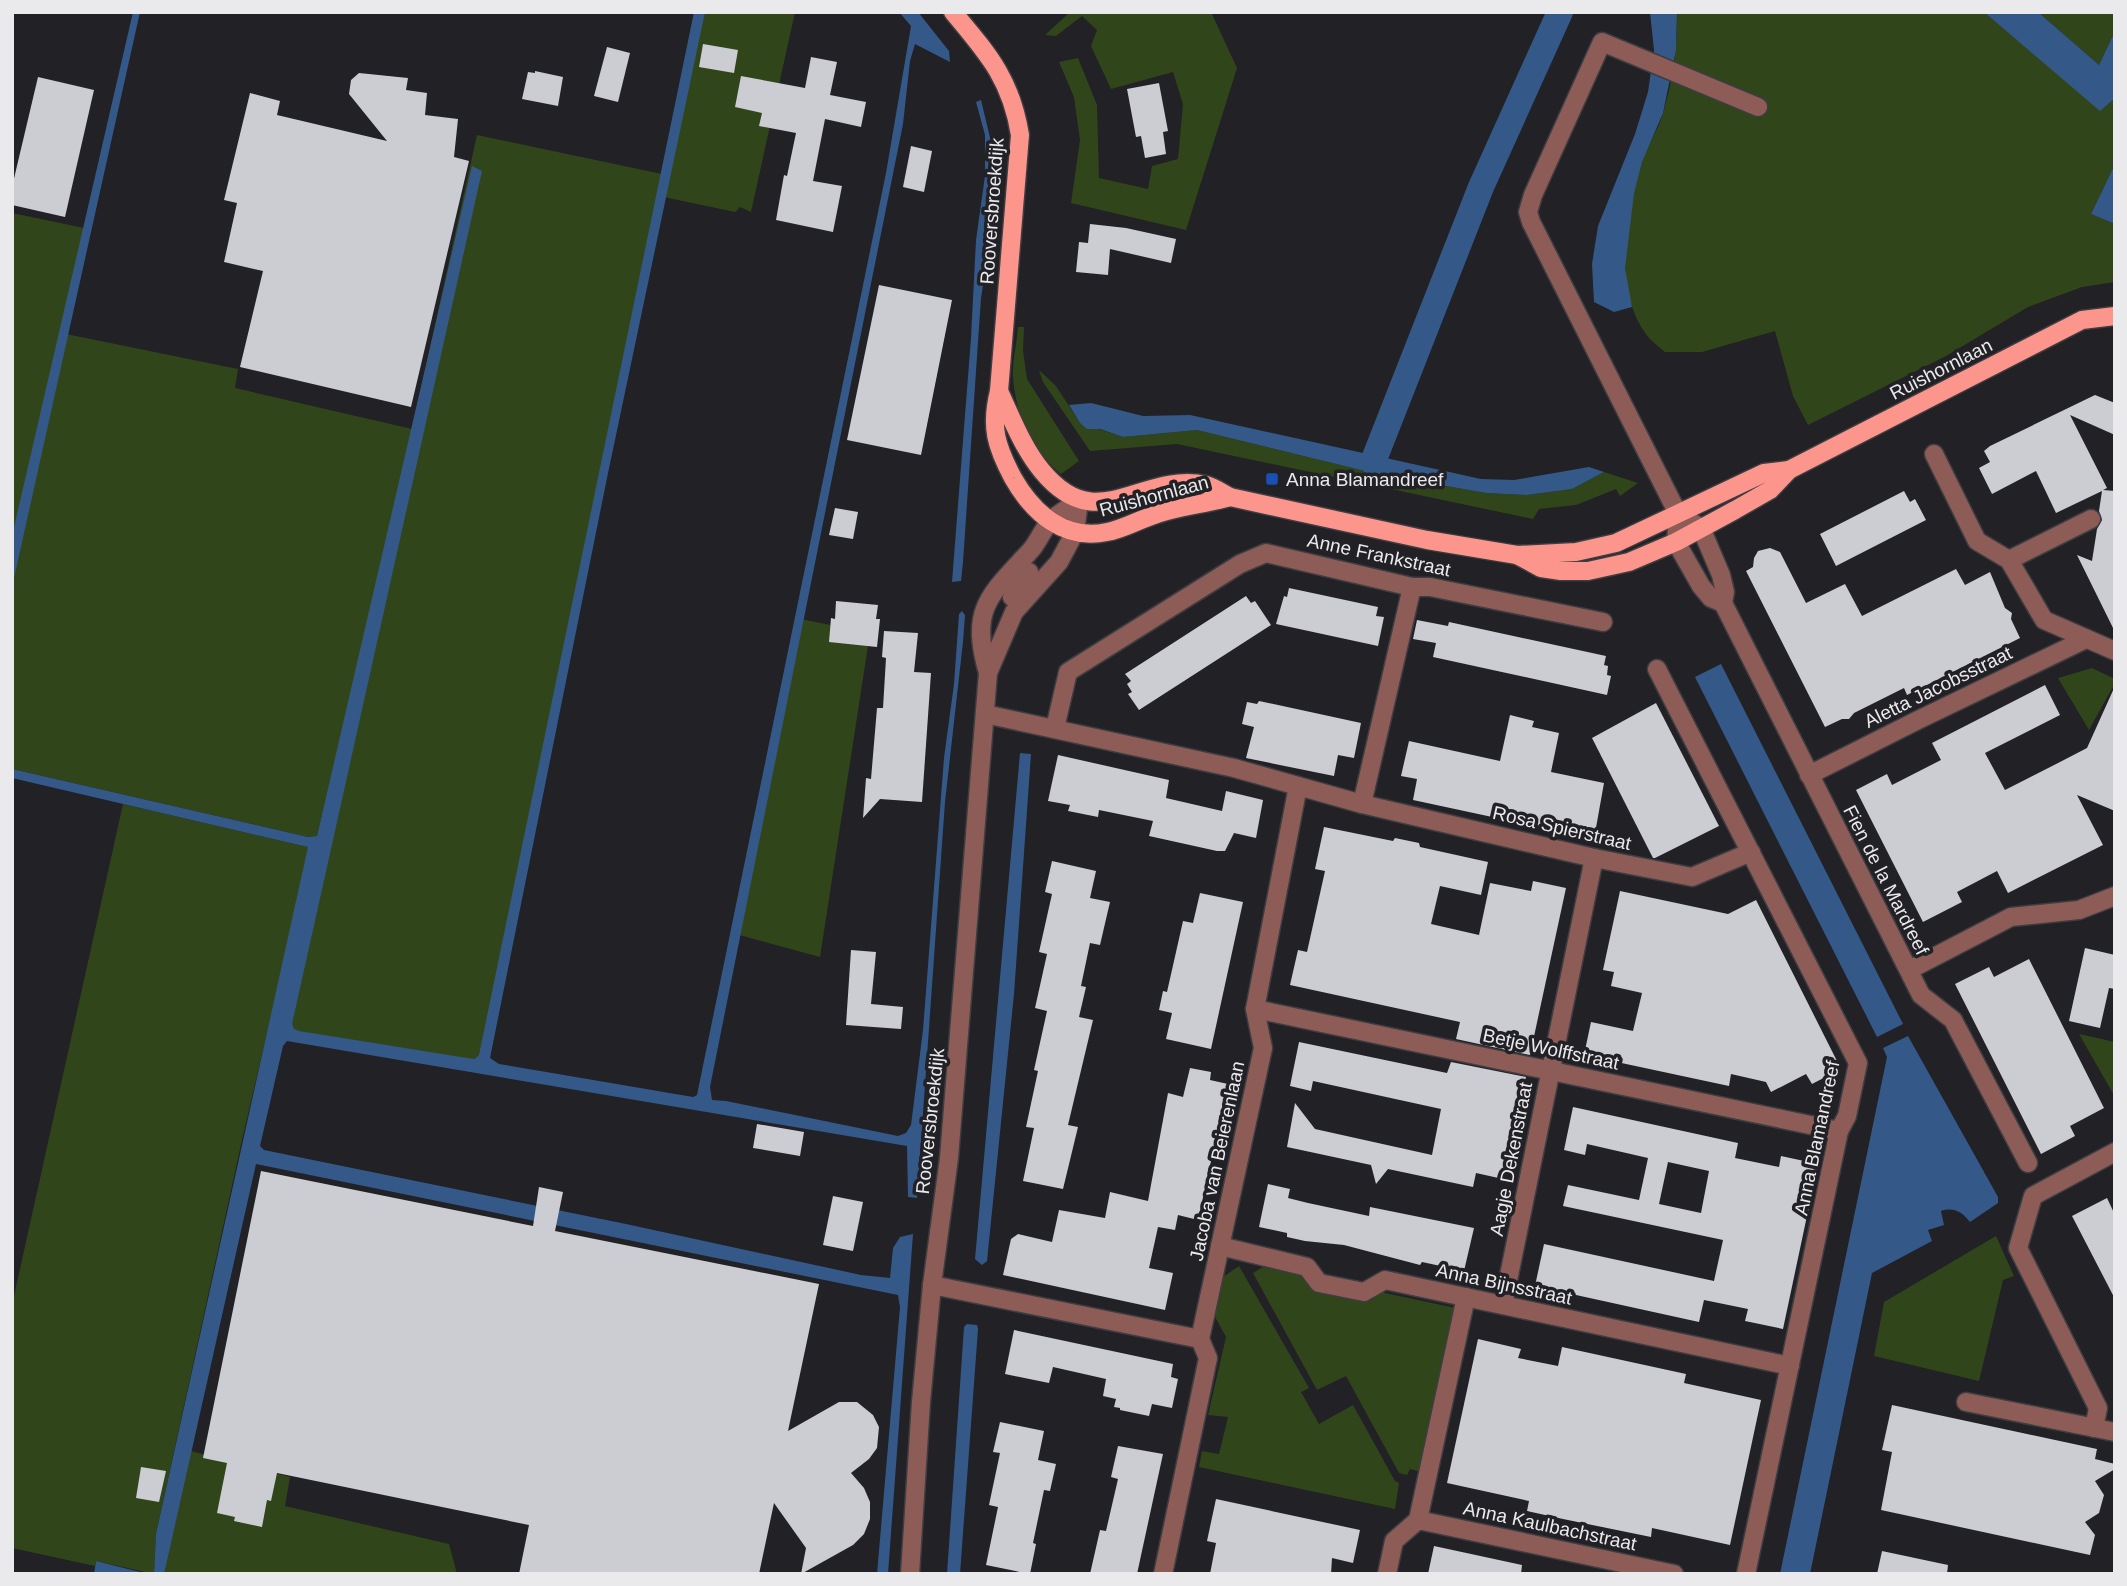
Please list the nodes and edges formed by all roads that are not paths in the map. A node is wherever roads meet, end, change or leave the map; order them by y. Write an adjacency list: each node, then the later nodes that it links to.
1 (953, 12): 4 (main road, Rooversbroekdijk)
2 (1758, 107): 9 (street)
3 (2115, 316): 6 (main road, Ruishornlaan)
4 (999, 391): 8 (main road); 11 (main road, Rooversbroekdijk)
5 (1934, 454): 16 (street)
6 (1789, 470): 9 (main road, Ruishornlaan); 12 (main road, Ruishornlaan)
7 (1230, 496): 8 (main road, Ruishornlaan); 13 (main road, Ruishornlaan); 15 (main road, Ruishornlaan)
8 (1079, 501): 11 (street, Rooversbroekdijk); 13 (street, Rooversbroekdijk)
9 (1678, 514): 12 (street); 14 (street); 15 (main road, Ruishornlaan)
10 (2091, 519): 16 (street)
11 (1049, 522): 13 (main road, Ruishornlaan); 25 (street, Rooversbroekdijk)
12 (1701, 528): 14 (main road, Ruishornlaan); 20 (street, Fien de la Mardreef)
13 (1075, 532): 25 (street, Rooversbroekdijk)
14 (1675, 542): 15 (main road, Ruishornlaan); 20 (street, Fien de la Mardreef)
15 (1517, 555)
16 (2009, 561): 22 (street)
17 (1029, 572): 19 (street)
18 (1412, 587): 21 (street, Anne Frankstraat); 27 (street, Anne Frankstraat); 30 (street)
19 (1012, 597)
20 (1723, 603): 28 (street, Fien de la Mardreef)
21 (1603, 622)
22 (2087, 639): 23 (street); 28 (street, Aletta Jacobsstraat)
23 (2115, 651)
24 (1657, 669): 31 (street, Anna Blamandreef)
25 (988, 673): 26 (street, Rooversbroekdijk)
26 (985, 714): 27 (street, Rosa Spierstraat); 41 (street, Rooversbroekdijk)
27 (1055, 729): 29 (street, Rosa Spierstraat)
28 (1809, 775): 34 (street, Fien de la Mardreef)
29 (1298, 786): 30 (street, Rosa Spierstraat); 35 (street, Jacoba van Beierenlaan)
30 (1362, 804): 32 (street, Rosa Spierstraat)
31 (1751, 852): 32 (street, Rosa Spierstraat); 37 (street, Anna Blamandreef)
32 (1594, 858): 36 (street, Aagje Dekenstraat)
33 (2115, 896): 34 (street)
34 (1909, 970): 39 (street, Fien de la Mardreef)
35 (1255, 1009): 36 (street, Betje Wolffstraat); 40 (street, Jacoba van Beierenlaan)
36 (1550, 1070): 37 (street, Betje Wolffstraat); 43 (street, Aagje Dekenstraat)
37 (1839, 1131): 45 (street, Anna Blamandreef)
38 (2115, 1152): 47 (street)
39 (2028, 1163)
40 (1220, 1246): 42 (street, Anna Bijnsstraat); 44 (street, Jacoba van Beierenlaan)
41 (932, 1285): 44 (street); 50 (street, Rooversbroekdijk)
42 (1466, 1297): 43 (street, Anna Bijnsstraat); 49 (street)
43 (1503, 1305): 45 (street, Anna Bijnsstraat)
44 (1199, 1339): 51 (street, Jacoba van Beierenlaan)
45 (1790, 1366): 54 (street, Anna Blamandreef)
46 (1966, 1402): 47 (street)
47 (2094, 1428): 48 (street)
48 (2115, 1432)
49 (1418, 1520): 52 (street); 53 (street, Anna Kaulbachstraat)
50 (910, 1574)
51 (1163, 1574)
52 (1387, 1574)
53 (1674, 1574)
54 (1746, 1574)

